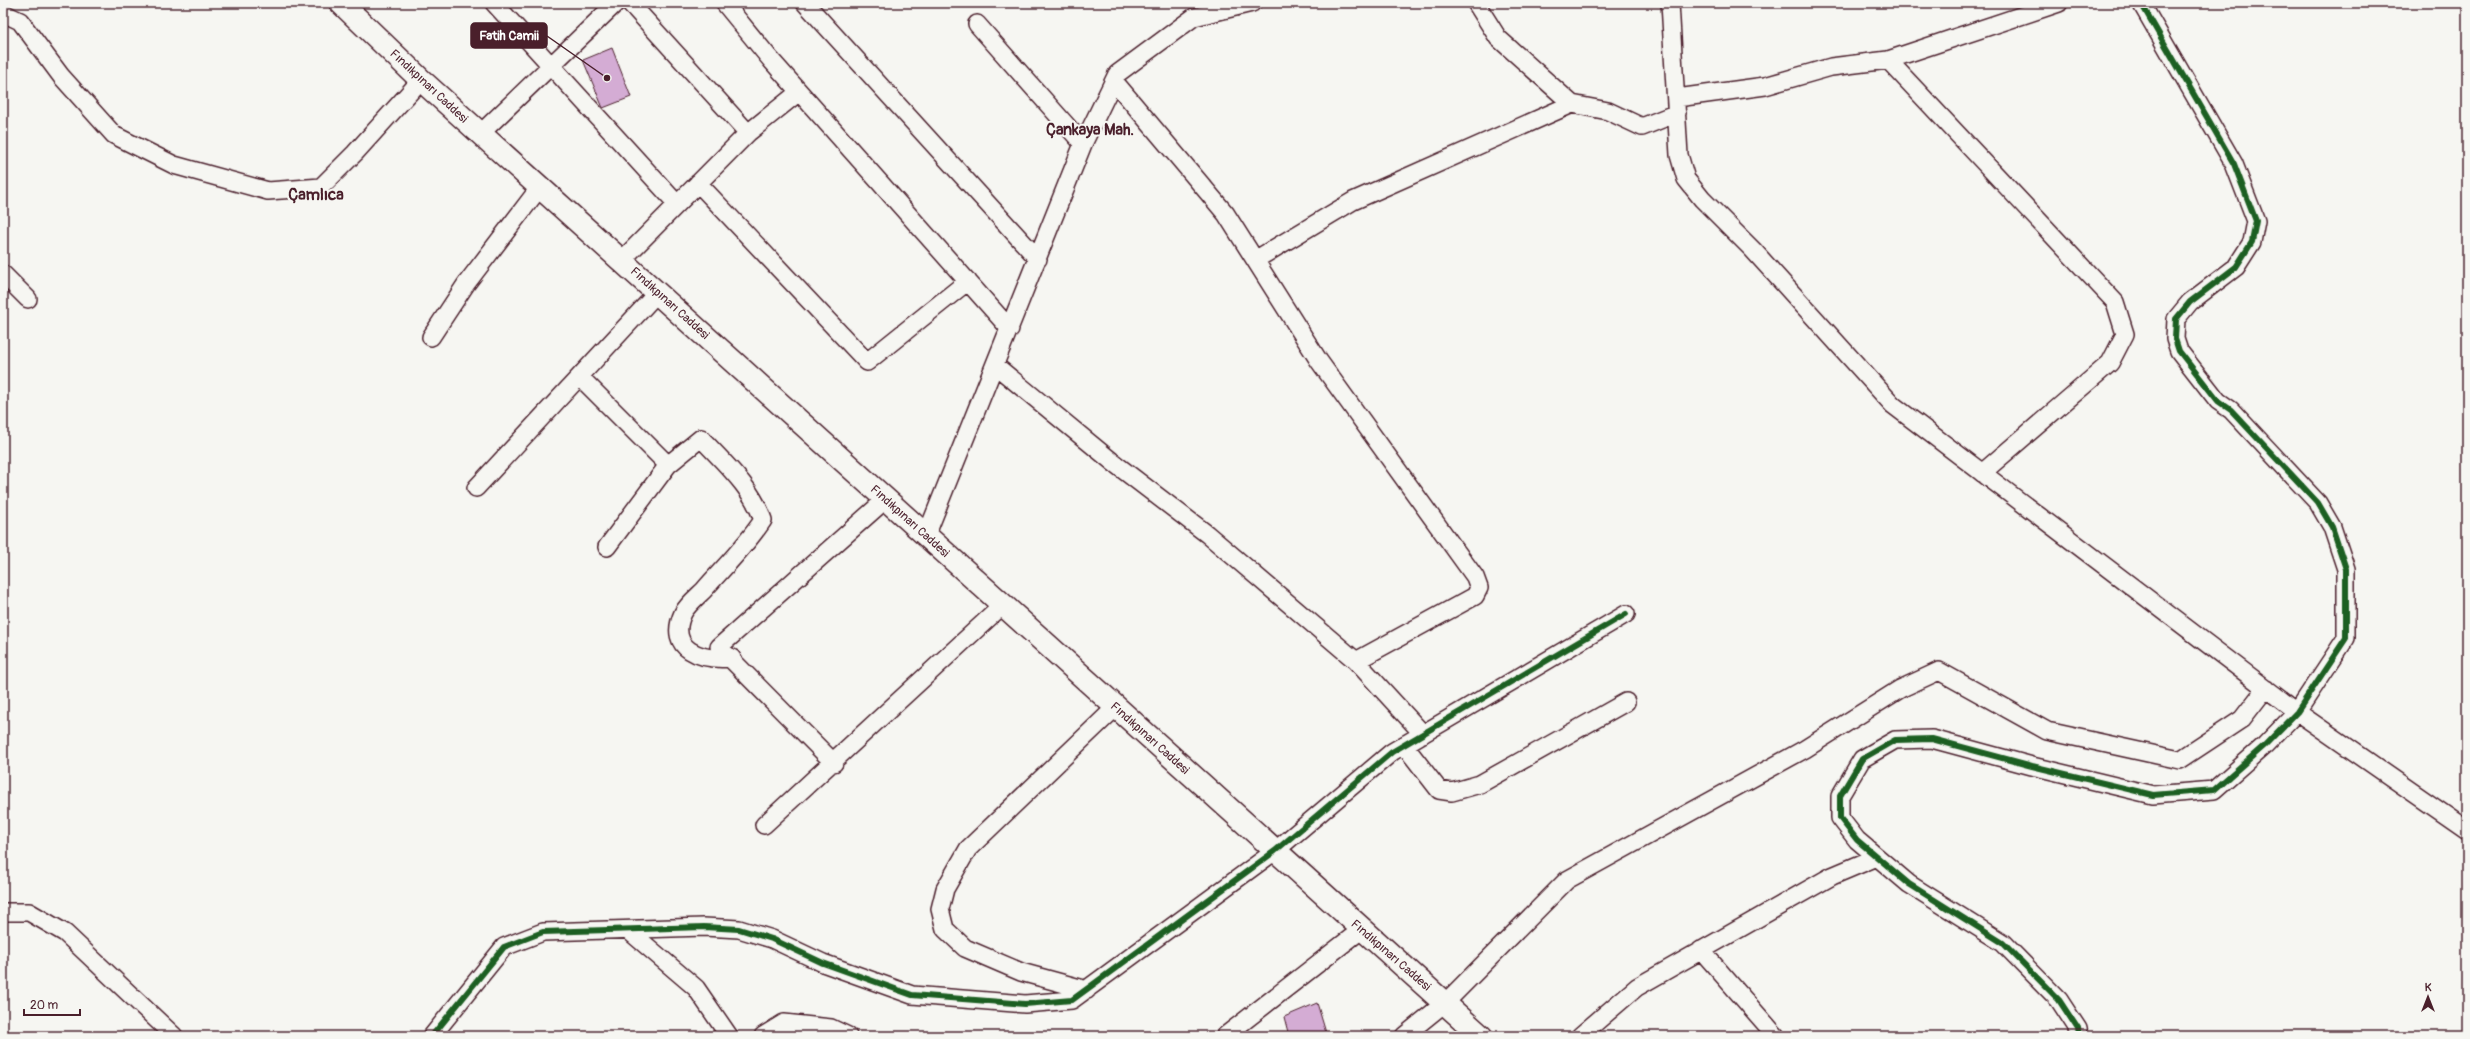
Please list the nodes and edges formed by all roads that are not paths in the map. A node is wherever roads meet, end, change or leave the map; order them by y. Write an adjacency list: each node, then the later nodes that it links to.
1 (341, 3): 16 (main road, Fındıkpınarı Caddesi)
2 (494, 3): 15 (street)
3 (616, 3): 15 (street)
4 (630, 3): 22 (street)
5 (729, 3): 18 (street)
6 (806, 3): 27 (street)
7 (1252, 3): 17 (street)
8 (1476, 3): 19 (street)
9 (1670, 3): 20 (street)
10 (2059, 3): 14 (street)
11 (2141, 3): 51 (street)
12 (3, 13): 16 (street)
13 (977, 24): 23 (street)
14 (1888, 60): 20 (street); 39 (street)
15 (550, 65): 21 (street); 26 (street)
16 (421, 80): 21 (main road, Fındıkpınarı Caddesi)
17 (1114, 81): 23 (street); 29 (street)
18 (799, 92): 22 (street); 31 (street)
19 (1572, 104): 20 (street); 29 (street)
20 (1677, 106): 39 (street)
21 (481, 133): 25 (main road, Fındıkpınarı Caddesi)
22 (748, 133): 24 (street)
23 (1083, 144): 27 (street)
24 (698, 183): 26 (street); 31 (street)
25 (540, 187): 28 (main road, Fındıkpınarı Caddesi); 35 (street)
26 (678, 204): 28 (street)
27 (1038, 259): 34 (street)
28 (622, 260): 32 (main road, Fındıkpınarı Caddesi)
29 (1255, 260): 47 (street)
30 (3, 274): 33 (street)
31 (968, 281): 34 (street)
32 (658, 292): 37 (street); 41 (main road, Fındıkpınarı Caddesi)
33 (28, 299)
34 (1010, 328): 36 (street)
35 (431, 337)
36 (996, 366): 42 (street); 47 (street)
37 (580, 378): 38 (street); 40 (street)
38 (668, 465): 43 (street); 46 (street)
39 (1982, 473): 48 (street)
40 (476, 488)
41 (885, 500): 42 (main road, Fındıkpınarı Caddesi); 46 (street)
42 (926, 536): 44 (main road, Fındıkpınarı Caddesi)
43 (607, 547)
44 (1004, 604): 50 (main road, Fındıkpınarı Caddesi); 54 (street)
45 (1626, 614): 52 (street)
46 (732, 658): 54 (street)
47 (1356, 661): 52 (street)
48 (2266, 688): 51 (street); 64 (street)
49 (1626, 702): 53 (street)
50 (1116, 708): 57 (main road, Fındıkpınarı Caddesi); 63 (street)
51 (2297, 712): 56 (street); 58 (street)
52 (1423, 734): 53 (street)
53 (1404, 745): 57 (street)
54 (834, 763): 55 (street)
55 (764, 824)
56 (2467, 830)
57 (1275, 851): 61 (main road, Fındıkpınarı Caddesi); 63 (street)
58 (1877, 857): 62 (street); 75 (street)
59 (3, 912): 65 (street)
60 (628, 930): 63 (street); 66 (street); 67 (street)
61 (1361, 930): 64 (main road, Fındıkpınarı Caddesi); 70 (street)
62 (1700, 950): 73 (street); 74 (street)
63 (1088, 990)
64 (1446, 1002): 71 (street); 72 (main road, Fındıkpınarı Caddesi)
65 (174, 1036)
66 (432, 1036)
67 (728, 1036)
68 (763, 1036): 69 (street)
69 (848, 1036)
70 (1225, 1036)
71 (1404, 1036)
72 (1481, 1036)
73 (1580, 1036)
74 (1776, 1036)
75 (2079, 1036)

